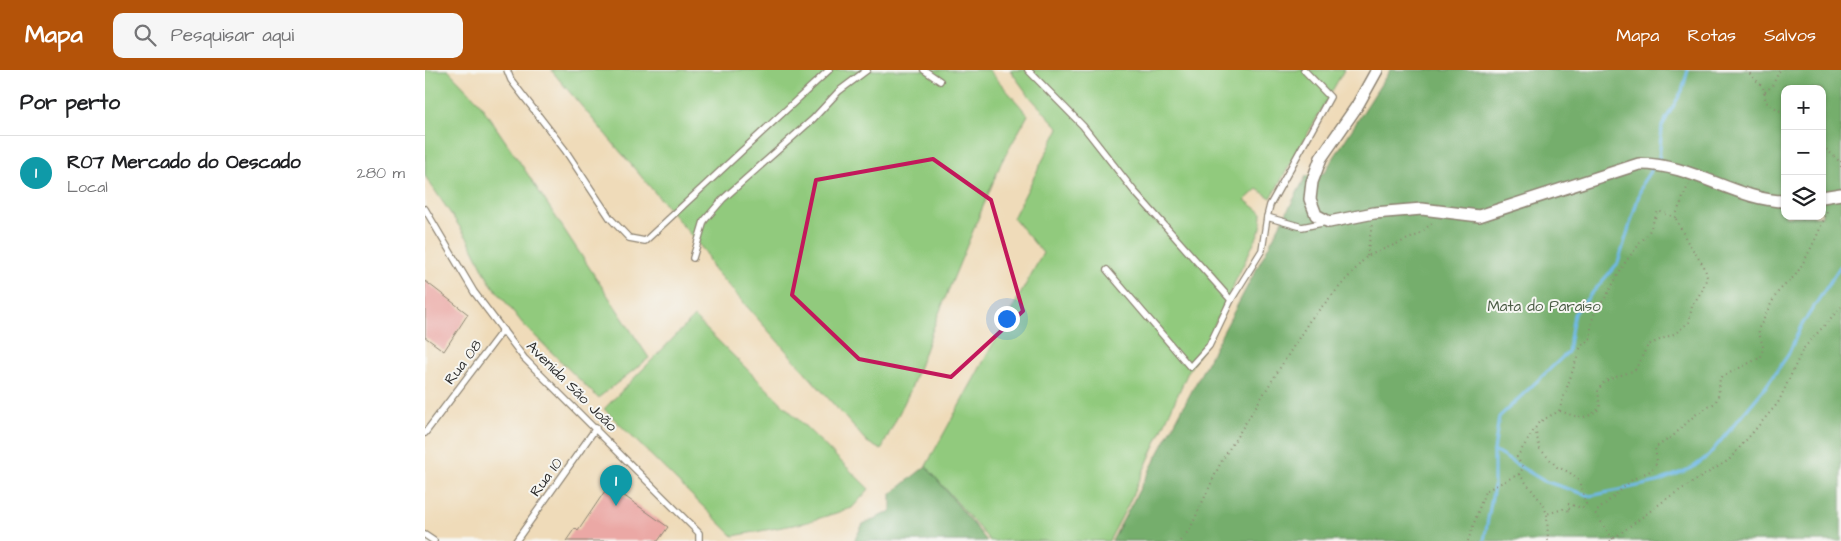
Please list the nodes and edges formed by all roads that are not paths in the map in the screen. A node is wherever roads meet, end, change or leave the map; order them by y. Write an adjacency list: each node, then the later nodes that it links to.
1 (507, 70): 2 (lane)
2 (829, 70)
3 (867, 70): 13 (lane)
4 (924, 70): 8 (lane)
5 (1028, 70): 15 (lane)
6 (1304, 70): 11 (lane)
7 (1377, 70): 12 (street)
8 (940, 81)
9 (1781, 200): 12 (street)
10 (425, 209): 16 (lane, Avenida São João)
11 (1267, 217): 12 (lane); 15 (lane)
12 (1329, 222)
13 (693, 258)
14 (1107, 270): 15 (lane)
15 (1231, 300)
16 (503, 330): 17 (lane, Avenida São João); 18 (lane, Rua 08)
17 (596, 428): 21 (lane, Rua 10); 22 (lane, Avenida São João)
18 (425, 433)
19 (425, 535): 20 (lane)
20 (433, 541)
21 (516, 541)
22 (699, 541)

